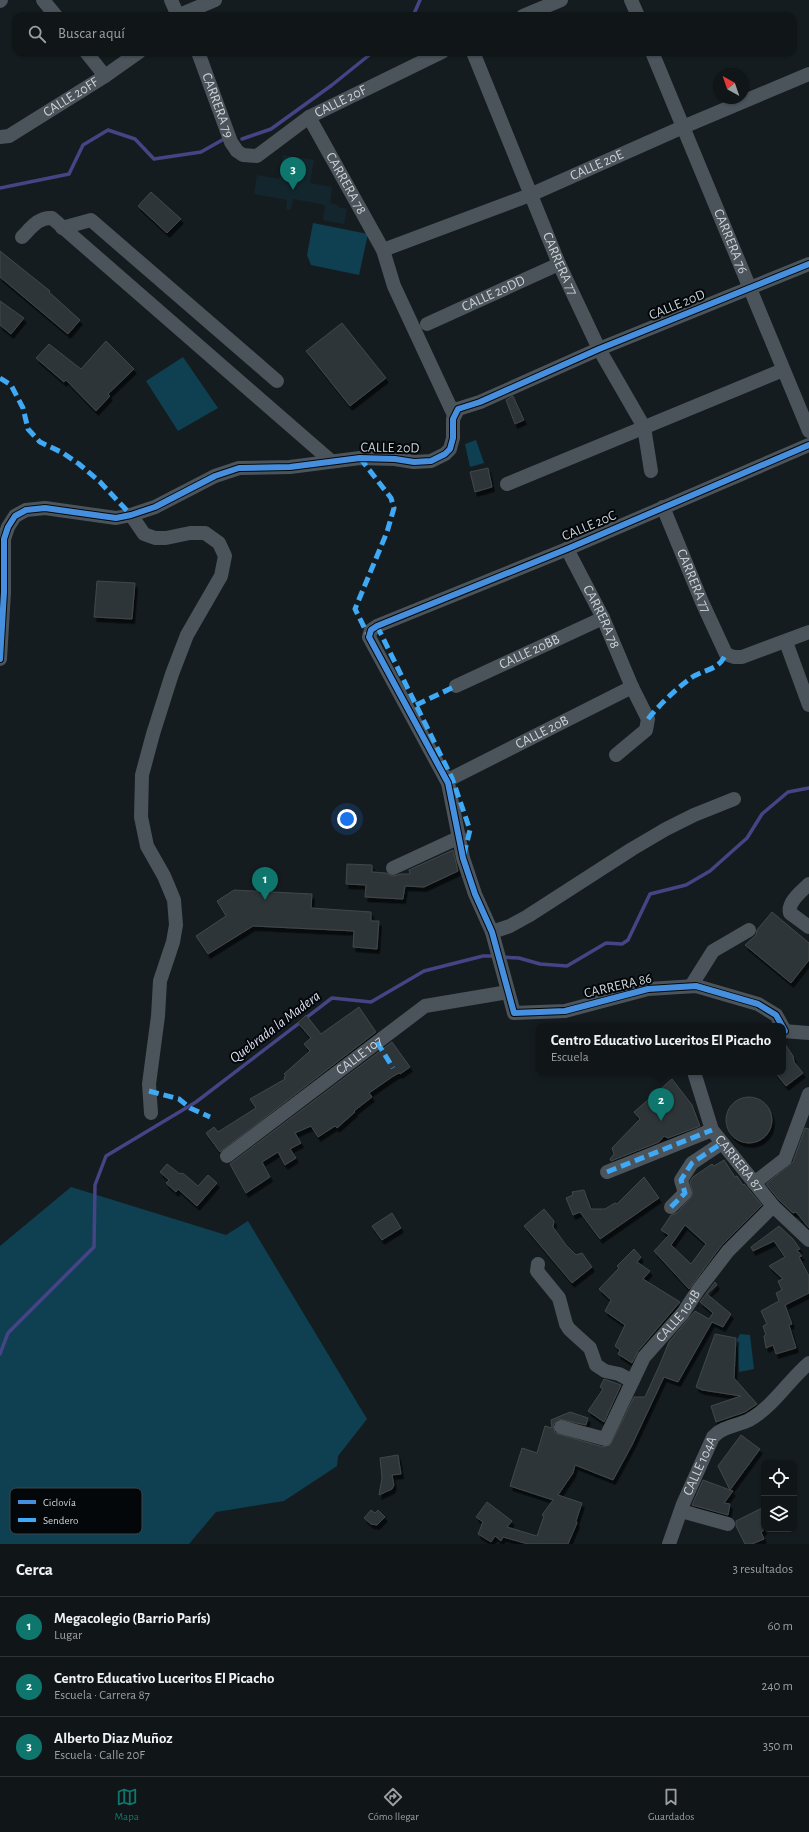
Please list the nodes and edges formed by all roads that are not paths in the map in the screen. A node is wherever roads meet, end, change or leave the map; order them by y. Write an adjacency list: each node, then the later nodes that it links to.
1 (43, 0): 6 (street)
2 (171, 0): 7 (street)
3 (214, 0): 8 (street)
4 (561, 0): 9 (street)
5 (631, 0): 10 (street)
6 (53, 12)
7 (176, 12)
8 (186, 12)
9 (532, 12)
10 (636, 12)
11 (89, 56): 18 (street)
12 (133, 56): 18 (street, CALLE 20FF)
13 (199, 56): 22 (street, CARRERA 79)
14 (434, 56): 19 (street, CALLE 20F)
15 (475, 56): 23 (street, CARRERA 77)
16 (654, 56): 20 (street, CARRERA 76)
17 (809, 74): 20 (street, CALLE 20E)
18 (105, 76): 21 (street, CALLE 20FF)
19 (309, 117): 22 (street, CALLE 20F); 26 (street, CARRERA 78)
20 (683, 127): 23 (street, CALLE 20E); 29 (street, CARRERA 76)
21 (0, 137)
22 (243, 155)
23 (530, 195): 26 (street, CALLE 20E); 27 (street, CARRERA 77)
24 (62, 228): 25 (street); 33 (street); 38 (street)
25 (22, 237)
26 (383, 250): 34 (street, CARRERA 78)
27 (559, 264): 30 (street, CALLE 20DD); 31 (street, CARRERA 77)
28 (809, 264): 29 (street, CALLE 20D)
29 (749, 288): 31 (street, CALLE 20D); 32 (street, CARRERA 76)
30 (427, 324)
31 (599, 349): 34 (street, CALLE 20D); 35 (street, CARRERA 77)
32 (783, 370): 35 (street); 36 (street, CARRERA 76)
33 (276, 381)
34 (454, 415): 38 (street, CALLE 20D)
35 (644, 427): 39 (street, CARRERA 77); 40 (street)
36 (809, 431)
37 (809, 445): 41 (street, CALLE 20C)
38 (331, 462): 42 (street, CALLE 20D)
39 (651, 471)
40 (506, 484)
41 (663, 507): 43 (street, CALLE 20C); 46 (street, CARRERA 77)
42 (131, 515): 47 (street, CALLE 20D); 67 (street)
43 (567, 549): 44 (street, CARRERA 78); 54 (street, CALLE 20C)
44 (603, 618): 48 (street, CALLE 20BB); 49 (street, CARRERA 78)
45 (809, 632): 46 (street)
46 (786, 642): 50 (street)
47 (0, 659)
48 (456, 686)
49 (632, 687): 51 (street, CARRERA 78); 52 (street, CALLE 20B)
50 (809, 705)
51 (616, 755)
52 (452, 778)
53 (734, 799): 59 (street)
54 (460, 837): 55 (street); 59 (street)
55 (393, 868)
56 (809, 884): 57 (street)
57 (809, 927)
58 (749, 930): 60 (street)
59 (492, 932): 61 (street)
60 (691, 986): 61 (street, CARRERA 86); 62 (street, CARRERA 86)
61 (508, 992): 70 (street, CALLE 107)
62 (780, 1023)
63 (786, 1031): 64 (street, CARRERA 86)
64 (809, 1033)
65 (695, 1075): 68 (street, CARRERA 87)
66 (809, 1094): 72 (street)
67 (151, 1113)
68 (712, 1130): 69 (street, CARRERA 87); 71 (street)
69 (722, 1143): 72 (street, CARRERA 87); 74 (street)
70 (227, 1156)
71 (607, 1172)
72 (754, 1183): 73 (street, CARRERA 87)
73 (773, 1206): 75 (street, CARRERA 87); 78 (street, CALLE 104B)
74 (671, 1208)
75 (809, 1240)
76 (538, 1264): 78 (street)
77 (809, 1363): 80 (street, CALLE 104A)
78 (632, 1381): 79 (street, CALLE 104B)
79 (561, 1427)
80 (681, 1511): 81 (street); 82 (street, CALLE 104A)
81 (728, 1524)
82 (669, 1544)

